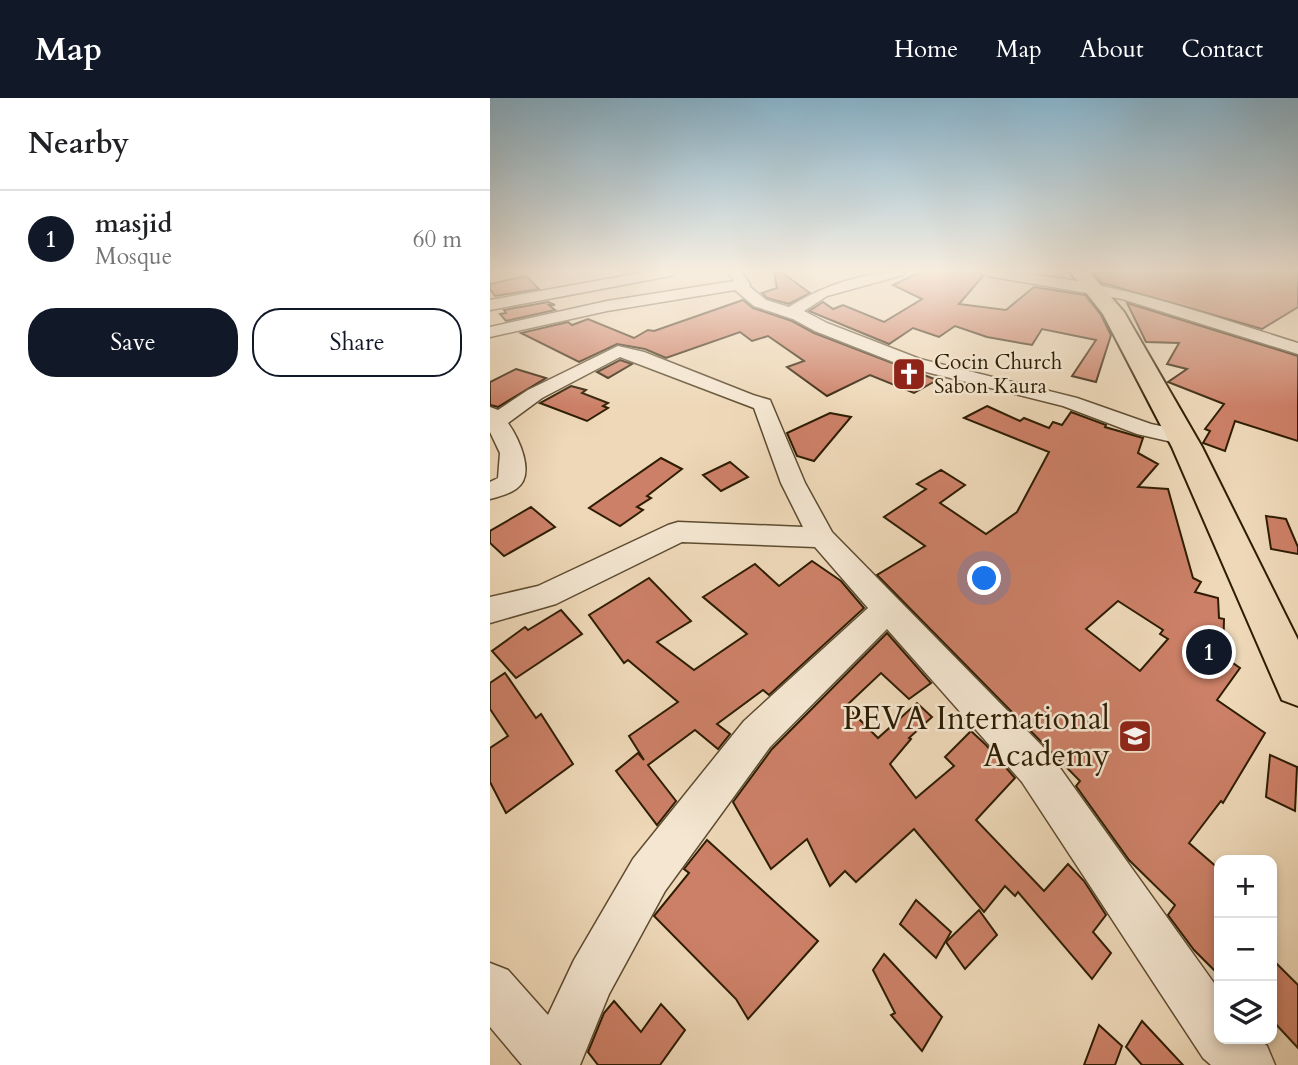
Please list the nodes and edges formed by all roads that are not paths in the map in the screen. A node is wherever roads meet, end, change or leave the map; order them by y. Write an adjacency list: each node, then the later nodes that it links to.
1 (557, 317): 5 (street)
2 (803, 317): 8 (street)
3 (1116, 317): 8 (main road)
4 (1196, 317): 6 (street)
5 (490, 332)
6 (1298, 349)
7 (492, 420): 9 (street); 10 (street)
8 (1181, 437): 13 (main road)
9 (490, 491)
10 (822, 538): 11 (street); 12 (street)
11 (889, 607): 15 (street); 17 (street)
12 (490, 610)
13 (1298, 686)
14 (490, 988): 17 (street)
15 (1214, 1027)
16 (1227, 1044): 18 (street)
17 (553, 1063)
18 (1248, 1065)

